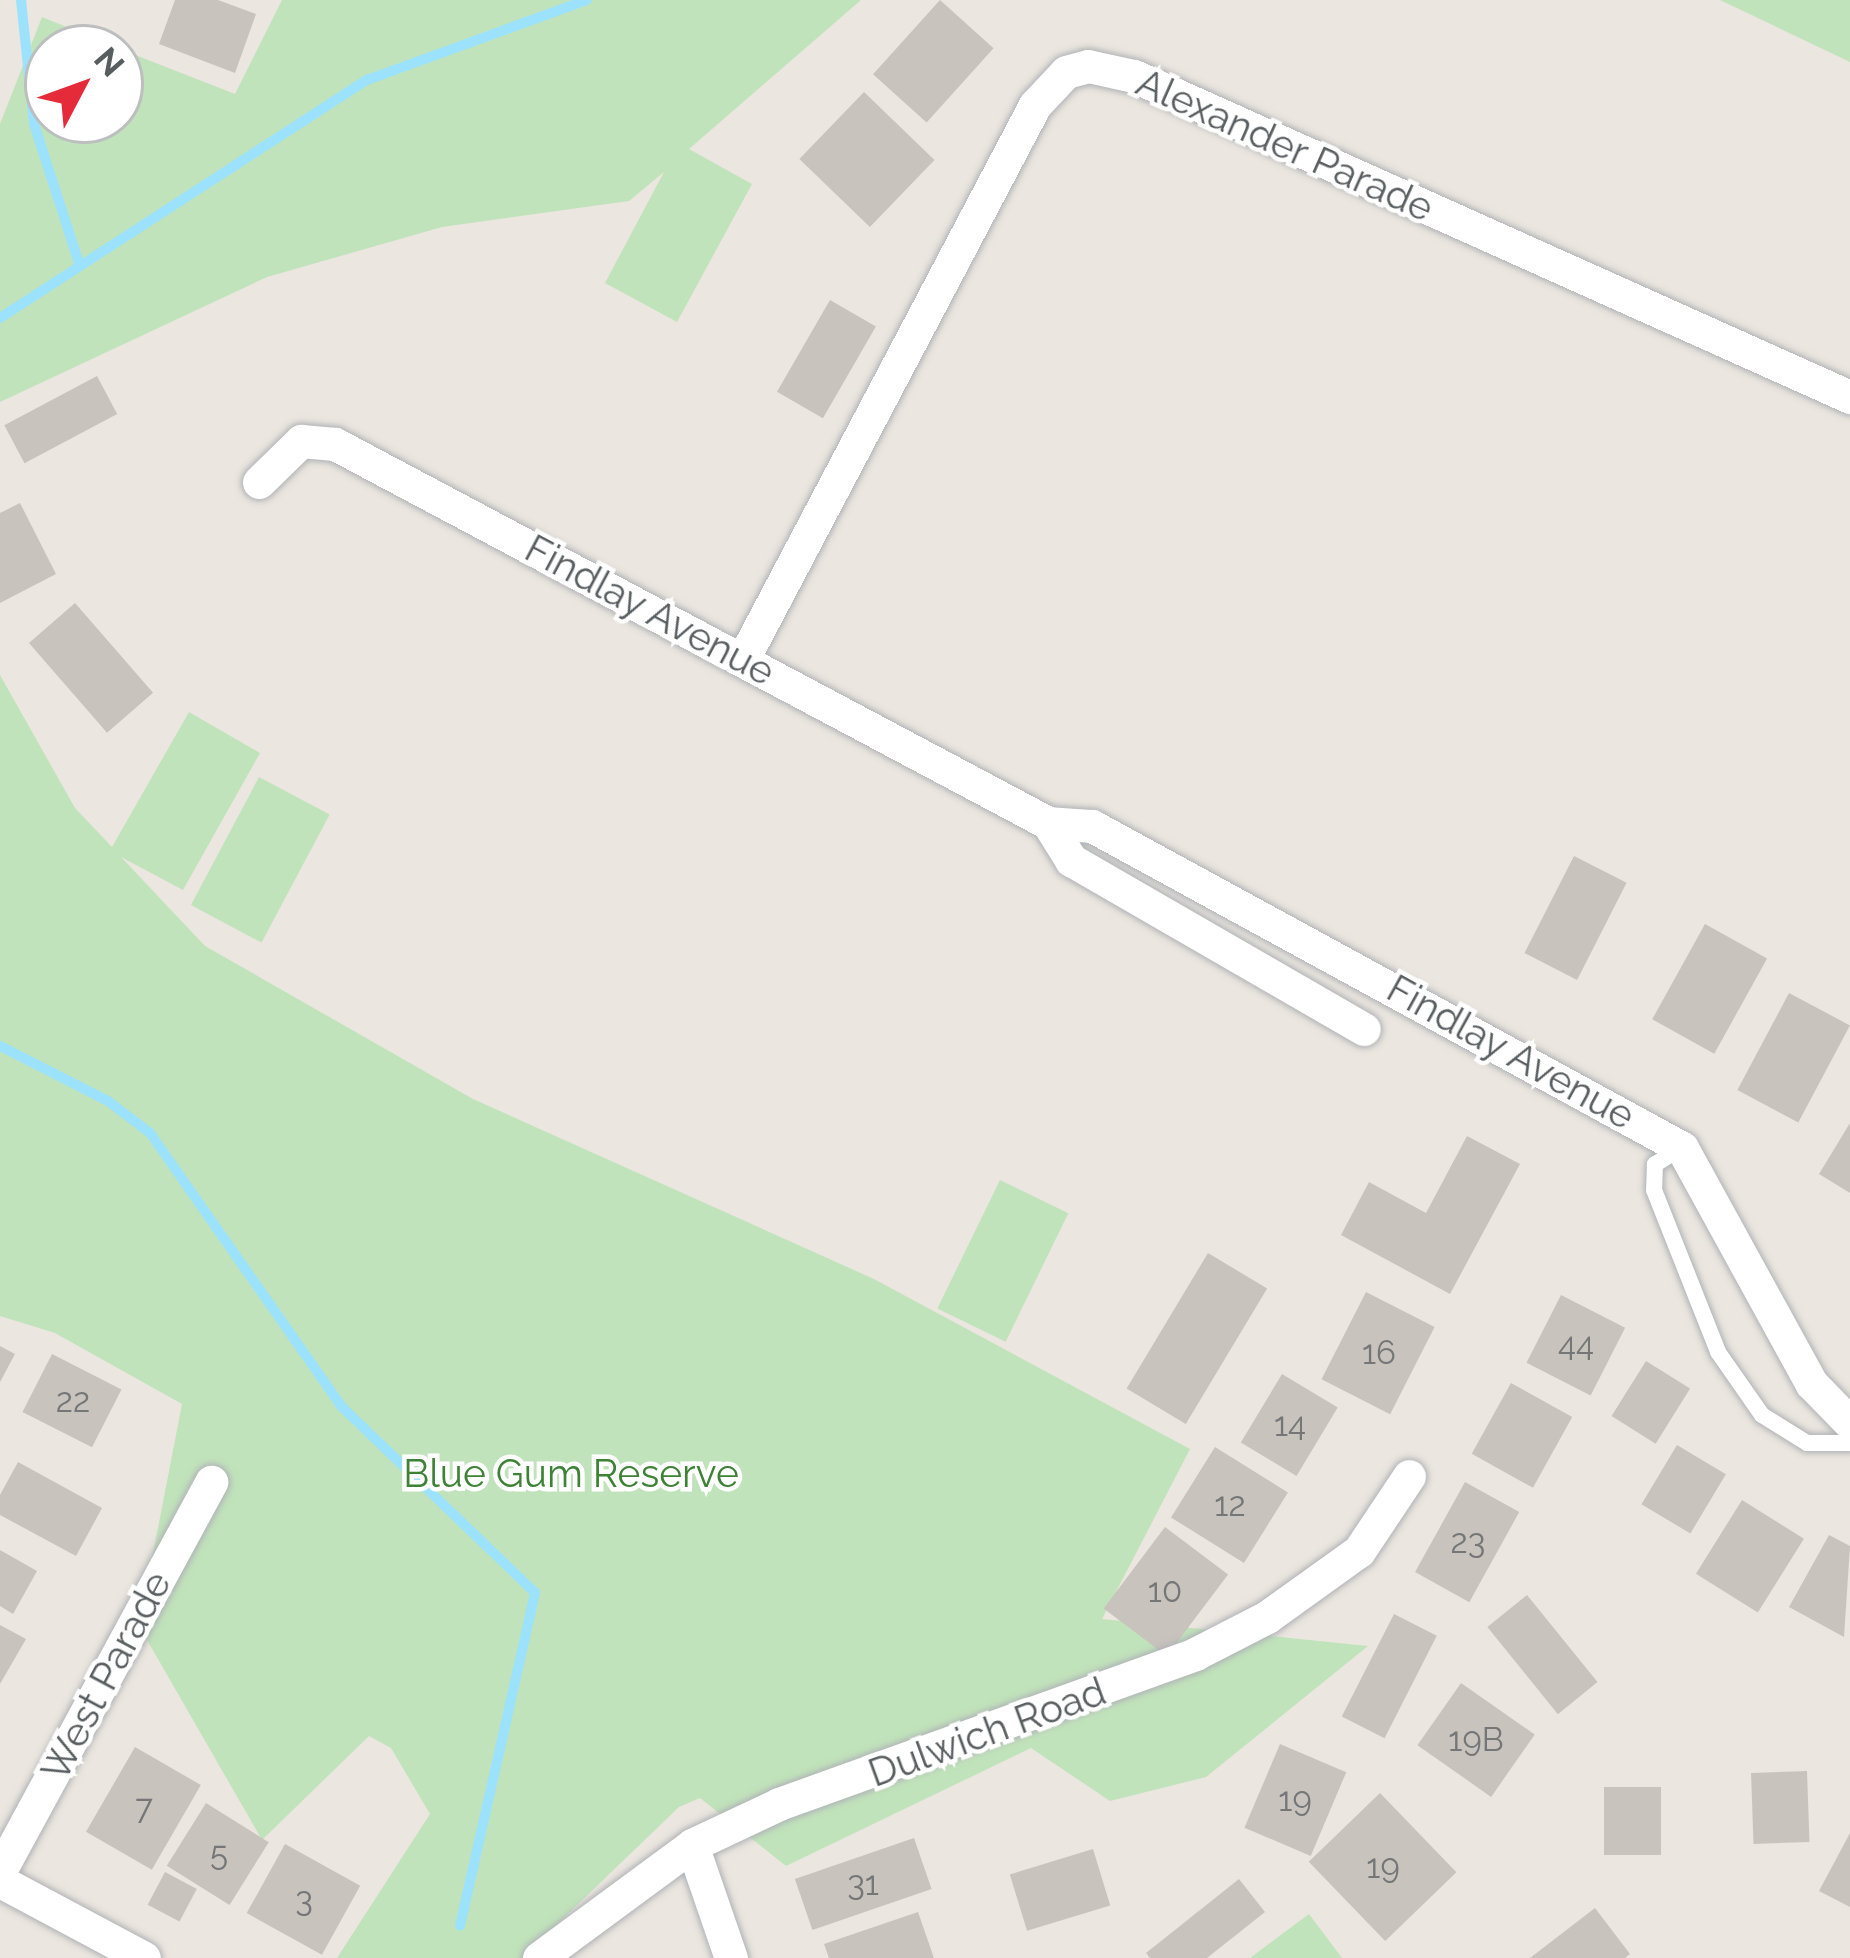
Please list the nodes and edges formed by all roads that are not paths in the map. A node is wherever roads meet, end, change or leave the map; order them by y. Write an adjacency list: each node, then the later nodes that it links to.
1 (1850, 398): 3 (street, Alexander Parade)
2 (259, 482): 3 (street, Findlay Avenue)
3 (742, 659): 4 (street, Findlay Avenue)
4 (1048, 823): 5 (street, Findlay Avenue); 6 (street, Findlay Avenue)
5 (1364, 1029)
6 (1682, 1148): 7 (street, Findlay Avenue); 8 (lane)
7 (1850, 1423)
8 (1850, 1443)
9 (1409, 1476): 11 (street, Dulwich Road)
10 (211, 1482): 12 (street, West Parade)
11 (692, 1845): 15 (street, Dulwich Road); 16 (street)
12 (0, 1871)
13 (0, 1881): 14 (street)
14 (145, 1958)
15 (539, 1958)
16 (731, 1958)

